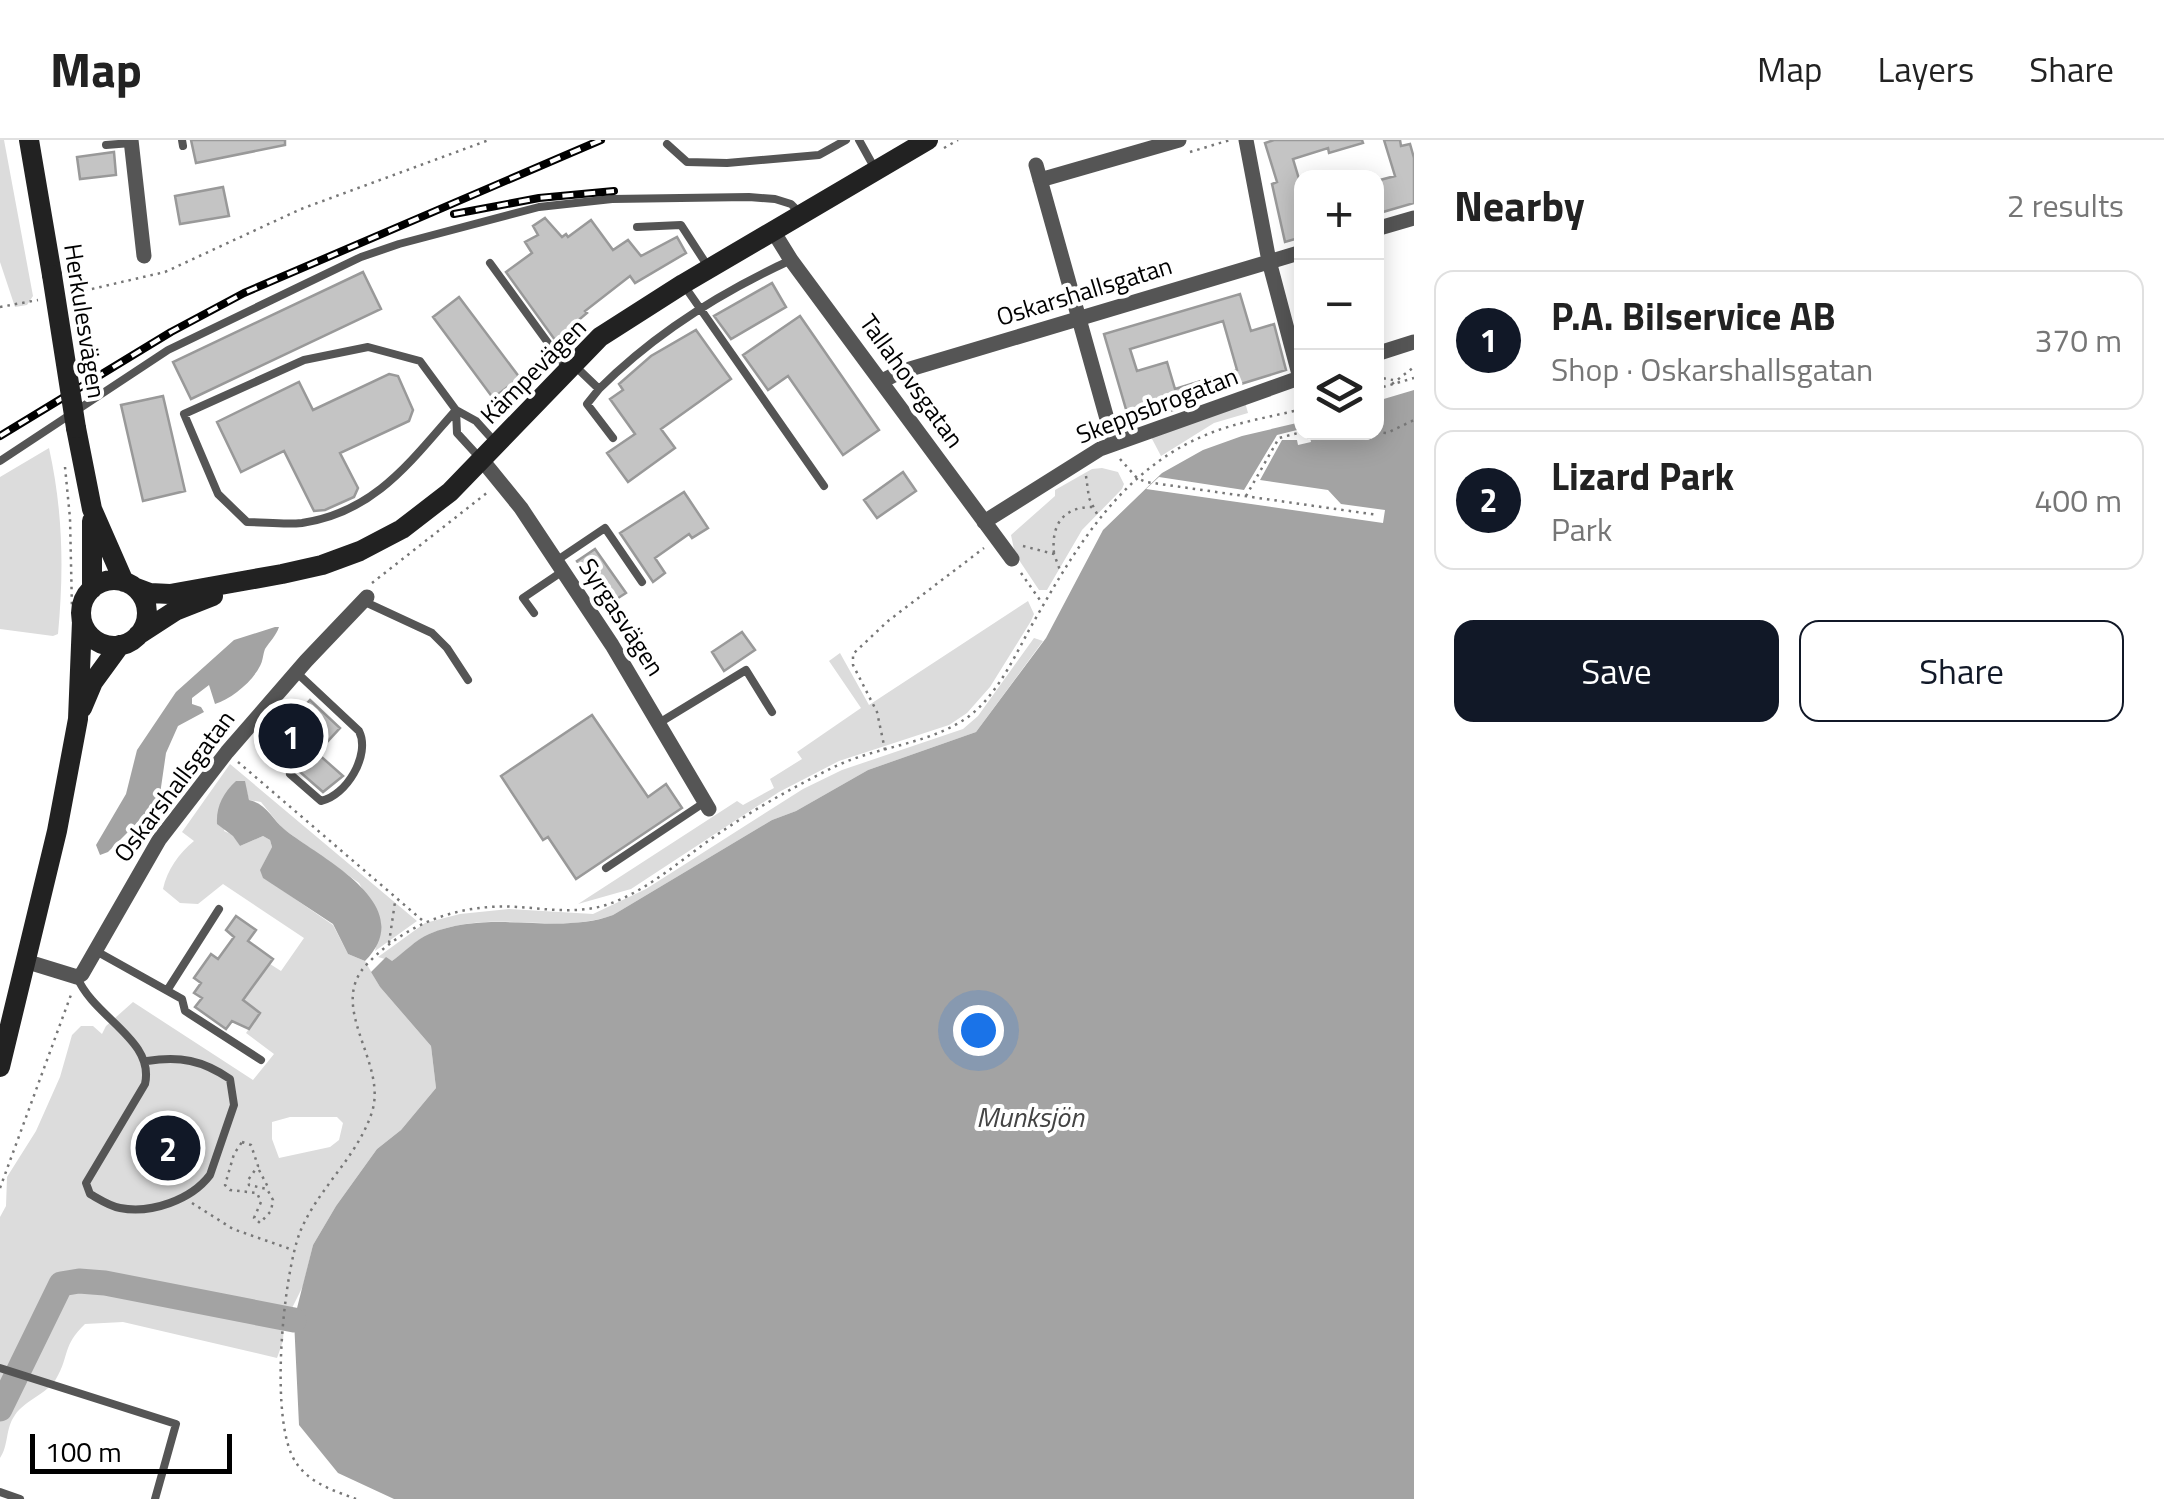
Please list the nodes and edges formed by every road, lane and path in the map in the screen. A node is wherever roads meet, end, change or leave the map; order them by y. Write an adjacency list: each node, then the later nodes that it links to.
1 (30, 140): 56 (main road, Herkulesvägen, bridge)
2 (489, 140): 24 (path)
3 (846, 140): 9 (lane)
4 (859, 140): 11 (lane)
5 (928, 140): 11 (main road, Kämpevägen)
6 (1179, 140): 28 (street)
7 (1246, 140): 20 (street)
8 (131, 141): 10 (lane); 18 (street)
9 (667, 144)
10 (106, 145)
11 (876, 170): 12 (main road, Kämpevägen)
12 (801, 215): 16 (main road, Kämpevägen); 51 (lane)
13 (1414, 218): 15 (street)
14 (637, 227): 22 (lane)
15 (1384, 227)
16 (773, 231): 19 (street, Tallahovsgatan); 22 (main road, Kämpevägen)
17 (1294, 254): 20 (street, Oskarshallsgatan)
18 (144, 256)
19 (790, 260): 27 (lane); 36 (street, Tallahovsgatan)
20 (1269, 261): 28 (street, Oskarshallsgatan); 31 (street)
21 (490, 263): 32 (lane)
22 (709, 269): 23 (main road, Kämpevägen)
23 (683, 284): 27 (lane); 32 (main road, Kämpevägen)
24 (65, 295)
25 (49, 298): 26 (path)
26 (0, 308)
27 (701, 310): 40 (lane); 53 (lane)
28 (1078, 318): 36 (street, Oskarshallsgatan); 47 (street)
29 (1414, 342): 30 (street)
30 (1384, 351)
31 (1294, 355)
32 (569, 366): 40 (lane); 49 (main road, Kämpevägen)
33 (1414, 367): 38 (path)
34 (1414, 378): 38 (path)
35 (1294, 379): 47 (street, Skeppsbrogatan)
36 (882, 380): 59 (street, Tallahovsgatan)
37 (1384, 380): 38 (path)
38 (1393, 382): 39 (path)
39 (1384, 386)
40 (599, 389): 46 (lane)
41 (456, 410): 41 (lane); 49 (lane); 49 (lane)
42 (1294, 411): 52 (path)
43 (1414, 420): 44 (path)
44 (1384, 433)
45 (1294, 434): 54 (path)
46 (614, 438)
47 (1114, 444): 50 (street, Skeppsbrogatan); 52 (path)
48 (63, 452): 72 (path)
49 (489, 452): 63 (street, Syrgasvägen); 64 (main road, Kämpevägen)
50 (1084, 459): 55 (path); 59 (street, Skeppsbrogatan)
51 (0, 461)
52 (1136, 478): 54 (path); 58 (path)
53 (824, 486)
54 (1245, 497): 57 (path)
55 (1092, 507): 58 (path); 61 (path)
56 (92, 509): 67 (main road, Herkulesvägen); 68 (main road, Herkulesvägen)
57 (1378, 515)
58 (1098, 517): 65 (path)
59 (984, 522): 60 (street, Tallahovsgatan)
60 (999, 542): 61 (path); 62 (street, Tallahovsgatan); 70 (path)
61 (1054, 554): 65 (path)
62 (1012, 559): 70 (path)
63 (559, 566): 66 (lane); 71 (lane); 78 (street, Syrgasvägen)
64 (282, 574): 67 (main road, Kämpevägen); 73 (main road, Kämpevägen)
65 (1062, 574): 70 (path)
66 (642, 582)
67 (130, 585): 68 (main road); 73 (main road)
68 (92, 589): 72 (main road)
69 (365, 599): 74 (street, Oskarshallsgatan); 75 (lane)
70 (1044, 604)
71 (534, 613)
72 (77, 616): 73 (main road); 77 (main road)
73 (129, 640): 77 (main road)
74 (296, 672): 79 (street, Oskarshallsgatan); 80 (lane)
75 (468, 680)
76 (772, 712): 78 (lane)
77 (78, 719): 89 (main road)
78 (658, 723): 81 (street, Syrgasvägen)
79 (227, 752): 83 (path); 87 (street, Oskarshallsgatan)
80 (290, 774)
81 (707, 805): 82 (lane)
82 (606, 868)
83 (396, 900): 85 (path); 86 (path)
84 (219, 910): 91 (lane)
85 (423, 921)
86 (389, 945)
87 (96, 951): 90 (street, Oskarshallsgatan); 91 (lane)
88 (379, 952): 99 (path)
89 (25, 960): 90 (street); 94 (main road)
90 (77, 976): 93 (lane); 96 (path)
91 (168, 989): 92 (lane)
92 (261, 1060)
93 (147, 1061): 98 (lane); 98 (lane)
94 (0, 1068)
95 (258, 1168): 97 (path); 97 (path); 97 (path)
96 (0, 1188)
97 (270, 1193)
98 (184, 1196): 99 (path)
99 (294, 1250): 104 (path)
100 (4, 1369): 103 (lane)
101 (0, 1492): 102 (lane)
102 (20, 1499)
103 (154, 1499)
104 (356, 1499)

